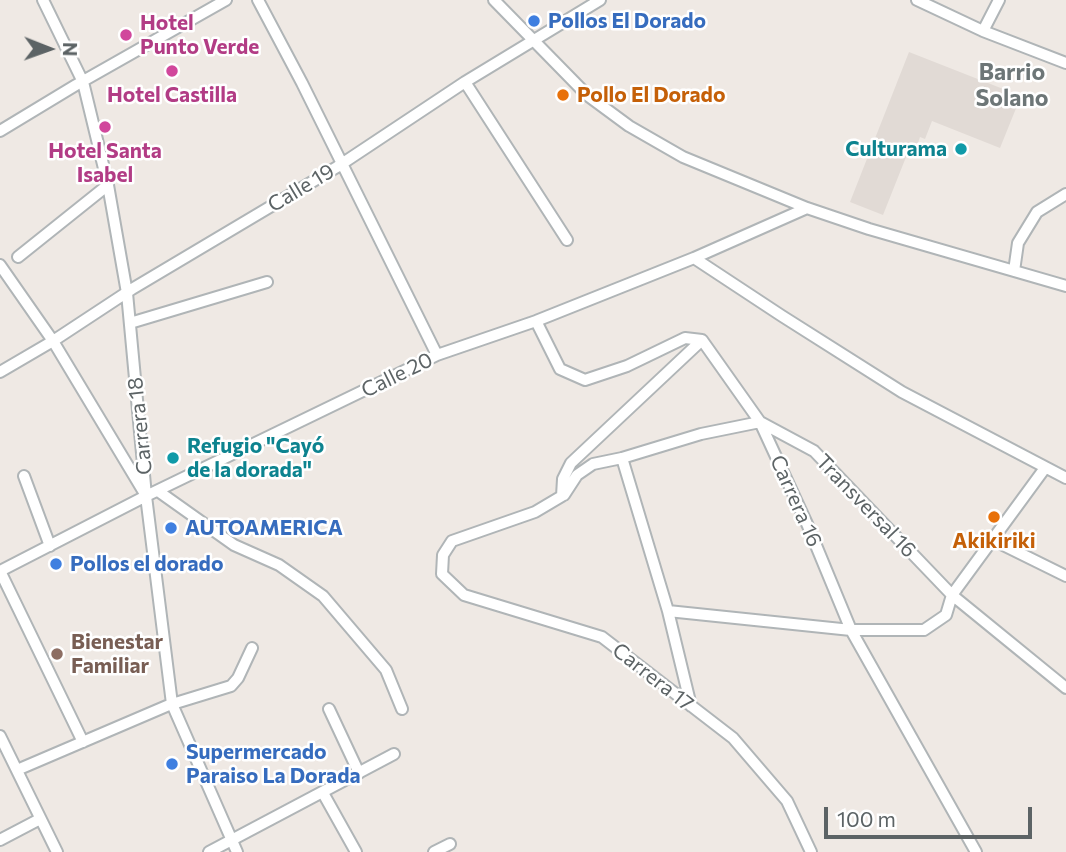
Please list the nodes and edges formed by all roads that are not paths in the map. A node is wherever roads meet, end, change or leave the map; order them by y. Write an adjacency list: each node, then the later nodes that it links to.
1 (43, 0): 11 (street, Carrera 18)
2 (226, 0): 11 (street)
3 (258, 0): 14 (street)
4 (494, 0): 9 (street)
5 (600, 0): 9 (street, Calle 19)
6 (917, 0): 8 (street)
7 (999, 0): 8 (street)
8 (983, 31): 10 (street)
9 (533, 41): 12 (street, Calle 19); 17 (street)
10 (1066, 63)
11 (83, 82): 13 (street); 15 (street, Carrera 18)
12 (465, 82): 14 (street, Calle 19); 18 (street)
13 (0, 131)
14 (342, 164): 25 (street, Calle 19); 30 (street)
15 (108, 185): 19 (street); 25 (street, Carrera 18)
16 (1066, 194): 22 (street)
17 (807, 208): 20 (street, Calle 20); 22 (street)
18 (567, 240)
19 (18, 257)
20 (694, 258): 26 (street, Calle 20); 34 (street)
21 (0, 265): 29 (street)
22 (1014, 271): 24 (street)
23 (267, 282): 27 (street)
24 (1066, 286)
25 (127, 293): 27 (street, Carrera 18); 29 (street, Calle 19)
26 (536, 321): 28 (street); 30 (street, Calle 20)
27 (130, 323): 38 (street, Carrera 18)
28 (702, 340): 32 (street, Carrera 16); 39 (street)
29 (53, 341): 31 (street, Calle 19); 38 (street)
30 (437, 355): 37 (street, Calle 20)
31 (0, 372)
32 (760, 422): 33 (street); 44 (street, Transversal 16); 46 (street, Carrera 16)
33 (622, 458): 39 (street); 45 (street)
34 (1045, 468): 36 (street); 40 (street)
35 (24, 476): 41 (street)
36 (1066, 478)
37 (158, 491): 38 (street, Calle 20); 52 (street)
38 (146, 496): 41 (street, Calle 20); 49 (street, Carrera 18)
39 (562, 496): 50 (street, Carrera 17)
40 (993, 540): 43 (street); 44 (street)
41 (50, 546): 42 (street, Calle 20)
42 (0, 571): 54 (street)
43 (1066, 576)
44 (952, 595): 46 (street); 48 (street, Transversal 16)
45 (668, 611): 46 (street); 50 (street)
46 (851, 630): 69 (street, Carrera 16)
47 (252, 648): 49 (street)
48 (1066, 688)
49 (172, 704): 54 (street); 61 (street, Carrera 18)
50 (691, 706): 68 (street, Carrera 17)
51 (329, 709): 57 (street)
52 (402, 709)
53 (0, 736): 56 (street)
54 (83, 742): 56 (street)
55 (394, 754): 57 (street)
56 (17, 770): 59 (street)
57 (359, 773): 58 (street)
58 (323, 793): 61 (street); 66 (street)
59 (40, 819): 60 (street); 63 (street)
60 (0, 839)
61 (231, 839): 64 (street); 65 (street, Carrera 18)
62 (450, 844): 67 (street)
63 (57, 852)
64 (209, 852)
65 (237, 852)
66 (356, 852)
67 (434, 852)
68 (811, 852)
69 (976, 852)

